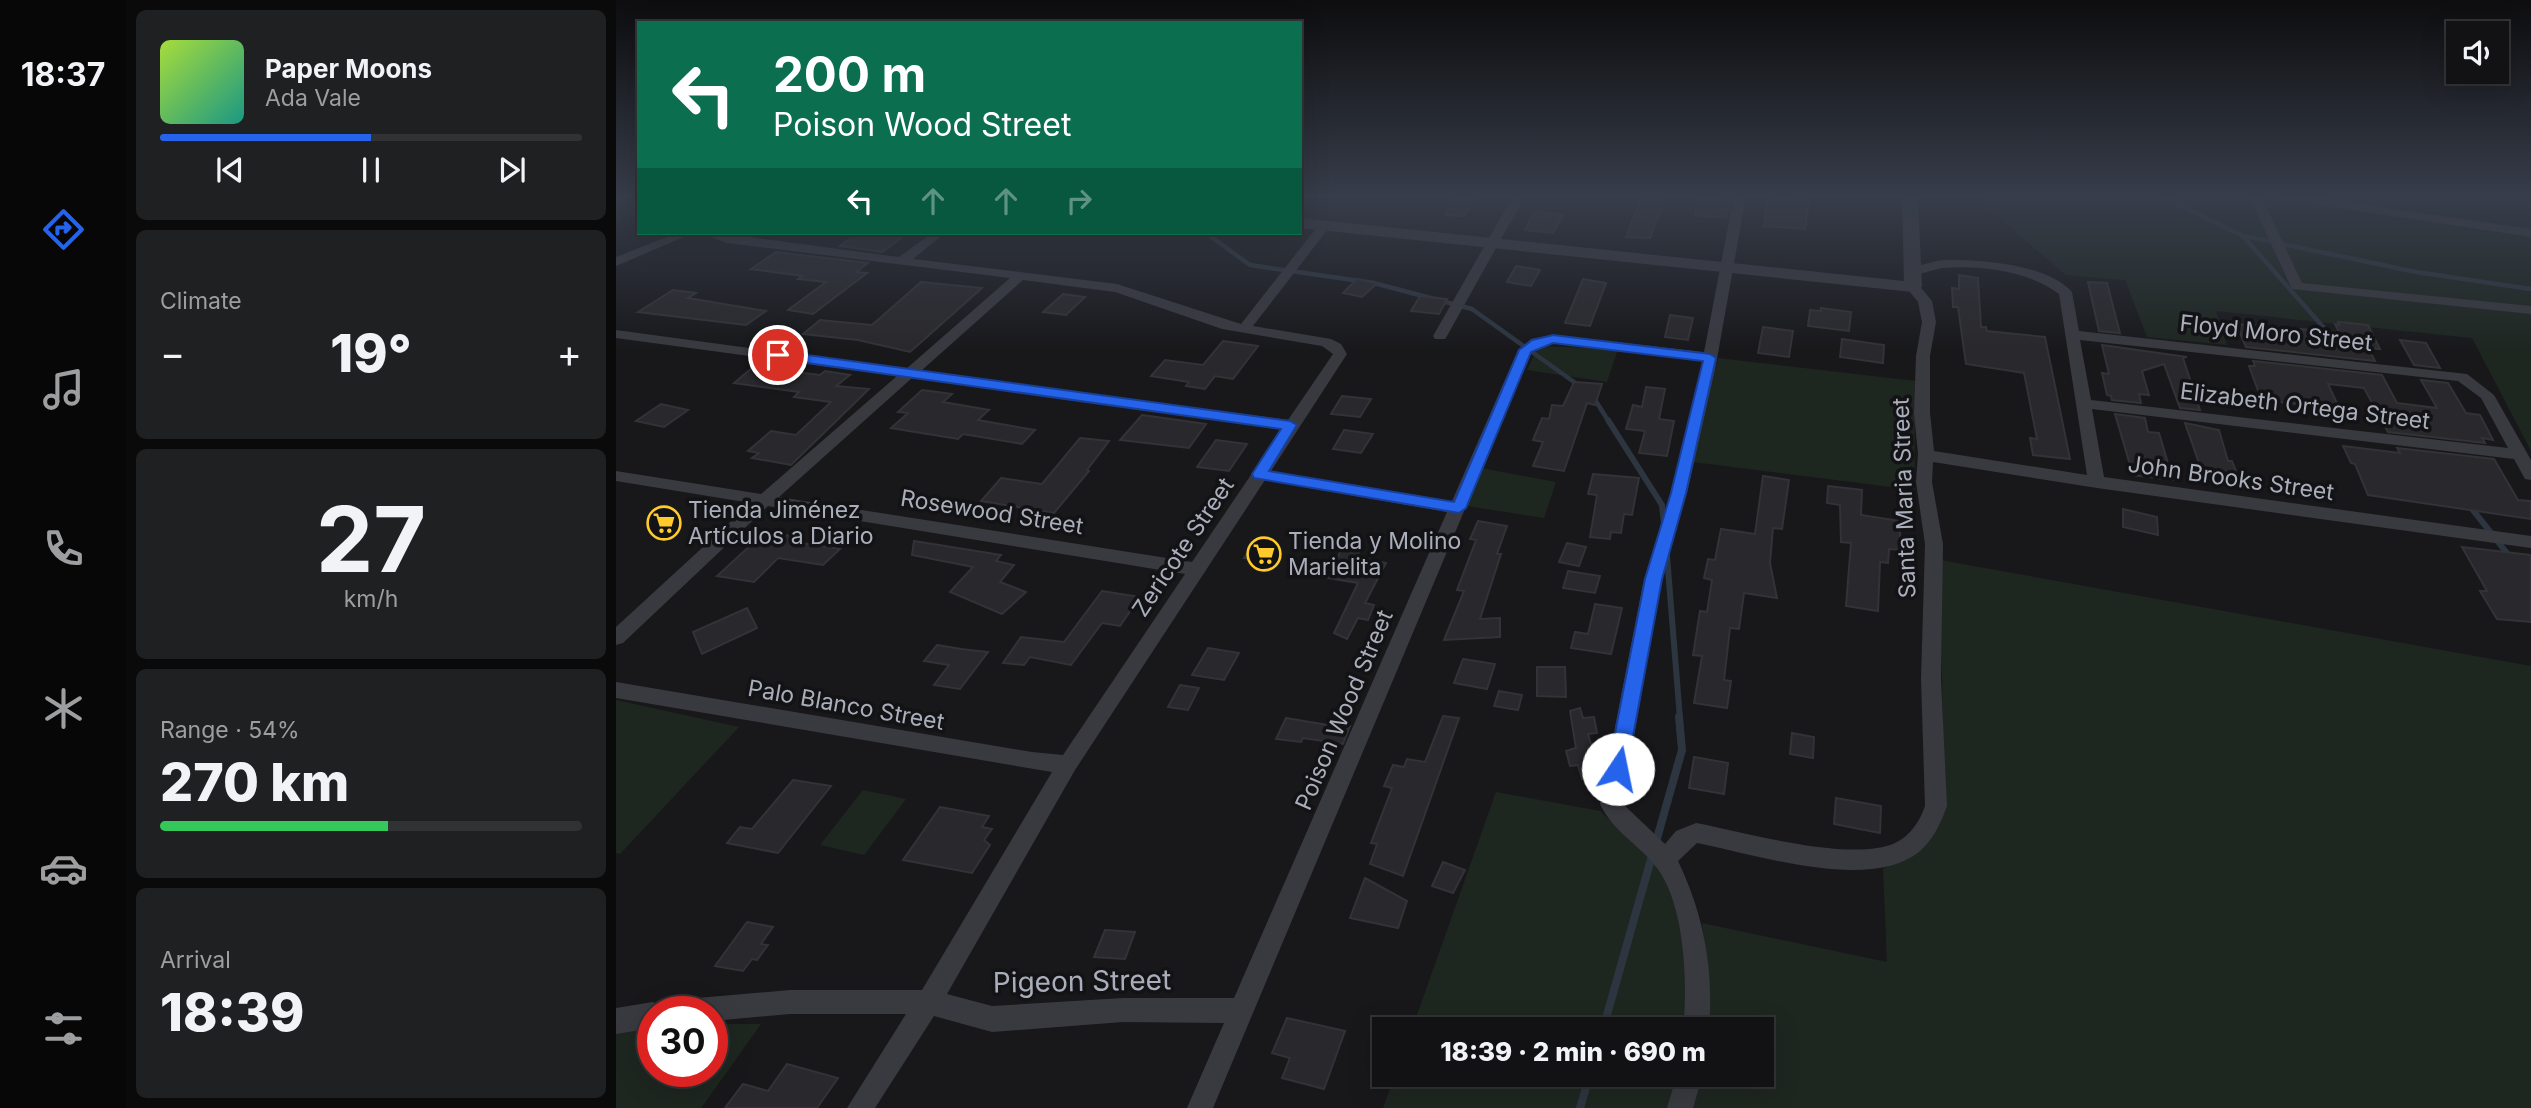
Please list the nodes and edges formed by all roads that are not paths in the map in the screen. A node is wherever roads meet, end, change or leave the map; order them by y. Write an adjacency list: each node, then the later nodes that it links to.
1 (651, 248): 11 (street)
2 (800, 248): 10 (street, Zericote Street)
3 (919, 248): 10 (street)
4 (1307, 248): 16 (street)
5 (1491, 248): 19 (street)
6 (1531, 248): 12 (street)
7 (1731, 248): 12 (street)
8 (1911, 248): 14 (street, Santa Maria Street)
9 (2279, 248): 15 (street)
10 (903, 260): 13 (street, Zericote Street)
11 (616, 262)
12 (1728, 267): 14 (street); 20 (street)
13 (1020, 276): 16 (street, Zericote Street); 21 (street)
14 (1912, 280): 18 (street); 24 (street, Santa Maria Street)
15 (2531, 310)
16 (1244, 329): 23 (street, Zericote Street)
17 (616, 334): 21 (street)
18 (2074, 335): 22 (street); 25 (street, Floyd Moro Street)
19 (1440, 336)
20 (1710, 358): 31 (street, Poison Wood Street); 37 (street)
21 (912, 373): 23 (street); 30 (street)
22 (2086, 404): 25 (street, Elizabeth Ortega Street); 29 (street)
23 (1290, 425): 26 (street, Zericote Street)
24 (1926, 454): 29 (street, John Brooks Street); 37 (street, Santa Maria Street)
25 (2524, 458): 28 (street)
26 (1260, 474): 31 (street); 33 (street, Zericote Street)
27 (616, 475): 30 (street, Rosewood Street)
28 (2531, 475)
29 (2097, 483): 32 (street, John Brooks Street)
30 (767, 498): 33 (street, Rosewood Street); 34 (street)
31 (1459, 508): 40 (street, Poison Wood Street)
32 (2531, 542)
33 (1195, 569): 36 (street, Zericote Street)
34 (616, 638)
35 (616, 690): 36 (street, Palo Blanco Street)
36 (1068, 764): 38 (street, Zericote Street)
37 (1665, 860): 41 (street)
38 (929, 1002): 39 (street, Pigeon Street); 40 (street, Pigeon Street); 45 (street, Zericote Street)
39 (728, 1008)
40 (1241, 1011): 46 (street, Poison Wood Street)
41 (1697, 1017)
42 (637, 1018): 43 (street)
43 (616, 1021)
44 (1686, 1087): 47 (street)
45 (860, 1108)
46 (1200, 1108)
47 (1680, 1108)

